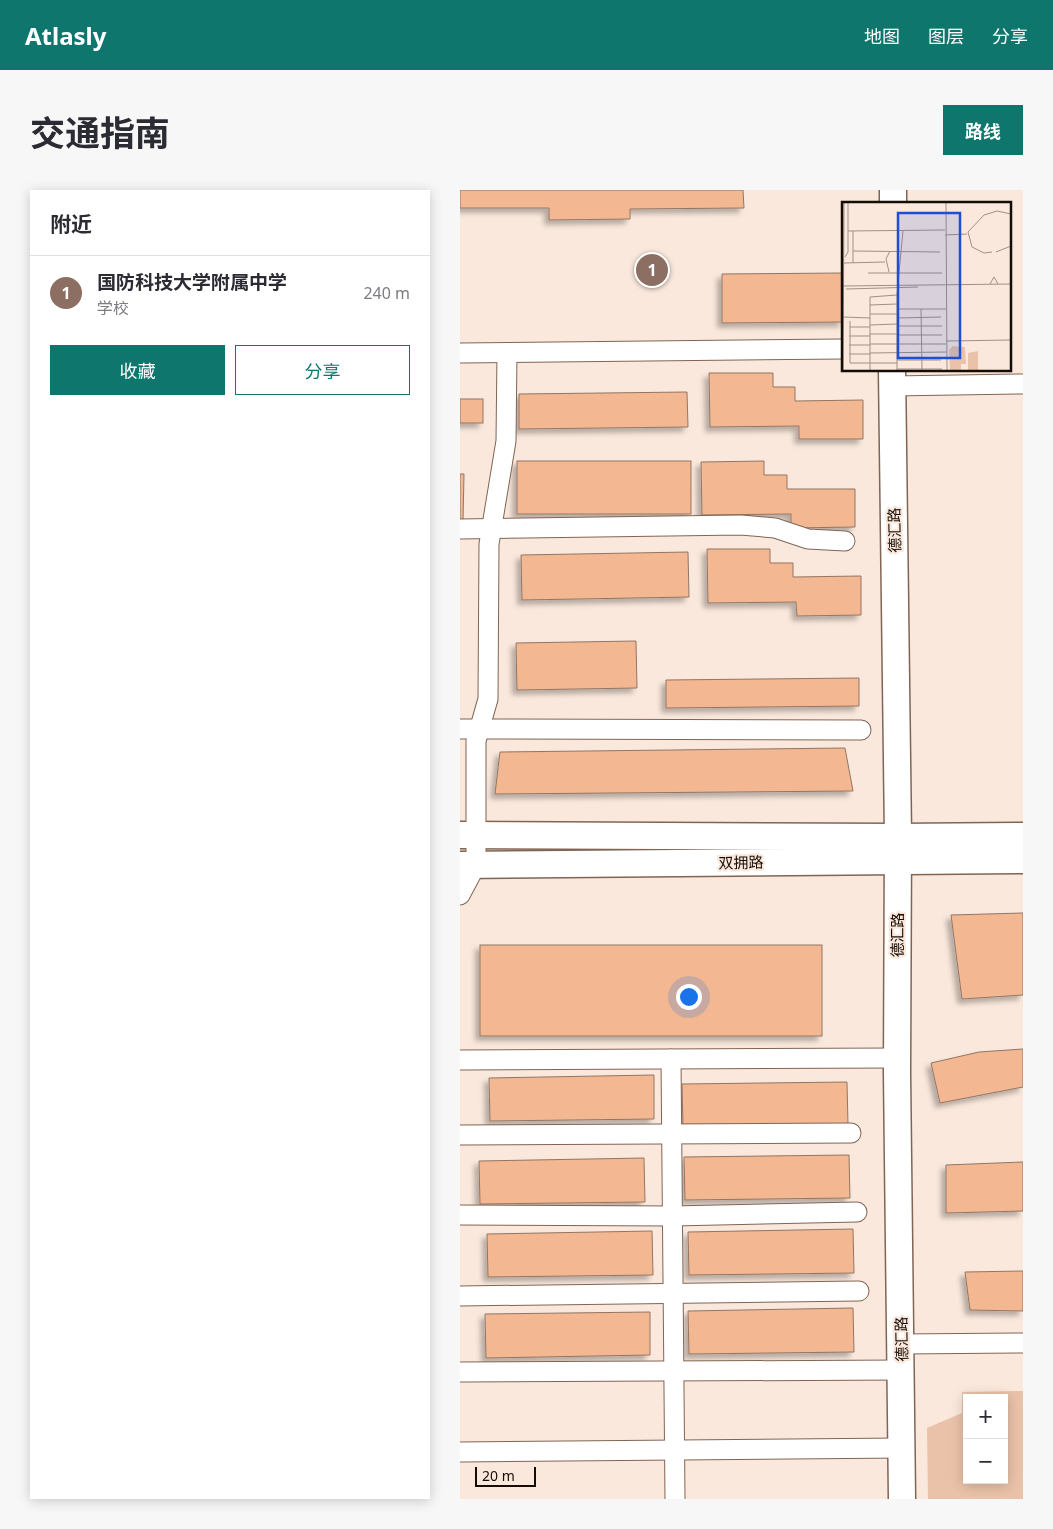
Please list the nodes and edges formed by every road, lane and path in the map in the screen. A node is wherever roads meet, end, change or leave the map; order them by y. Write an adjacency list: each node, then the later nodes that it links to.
1 (842, 349): 3 (street)
2 (460, 353): 3 (street)
3 (507, 353): 6 (street)
4 (892, 378): 5 (street); 14 (street, 德汇路)
5 (1023, 384)
6 (492, 528): 7 (street); 8 (street); 10 (street)
7 (460, 529)
8 (845, 541)
9 (460, 729): 10 (street)
10 (479, 729): 11 (street); 12 (street)
11 (861, 730)
12 (467, 835): 14 (street, 双拥路); 16 (street)
13 (1023, 836): 14 (street, 双拥路)
14 (898, 849): 15 (street, 双拥路); 16 (street, 双拥路); 18 (street, 德汇路)
15 (1023, 860)
16 (468, 865): 17 (street)
17 (460, 895)
18 (897, 1058): 19 (street); 31 (street, 德汇路)
19 (671, 1059): 20 (street); 23 (street)
20 (460, 1060)
21 (851, 1133): 23 (street)
22 (460, 1135): 23 (street)
23 (672, 1135): 26 (street)
24 (858, 1212): 26 (street)
25 (460, 1215): 26 (street)
26 (673, 1216): 28 (street)
27 (859, 1291): 28 (street)
28 (674, 1292): 29 (street); 33 (street)
29 (460, 1296)
30 (1023, 1343): 31 (street)
31 (901, 1344): 32 (street, 德汇路)
32 (901, 1370): 33 (street); 35 (street, 德汇路)
33 (674, 1371): 34 (street); 36 (street)
34 (460, 1372)
35 (902, 1448): 36 (street); 39 (street, 德汇路)
36 (675, 1450): 37 (street); 38 (street)
37 (460, 1452)
38 (675, 1499)
39 (902, 1499)

